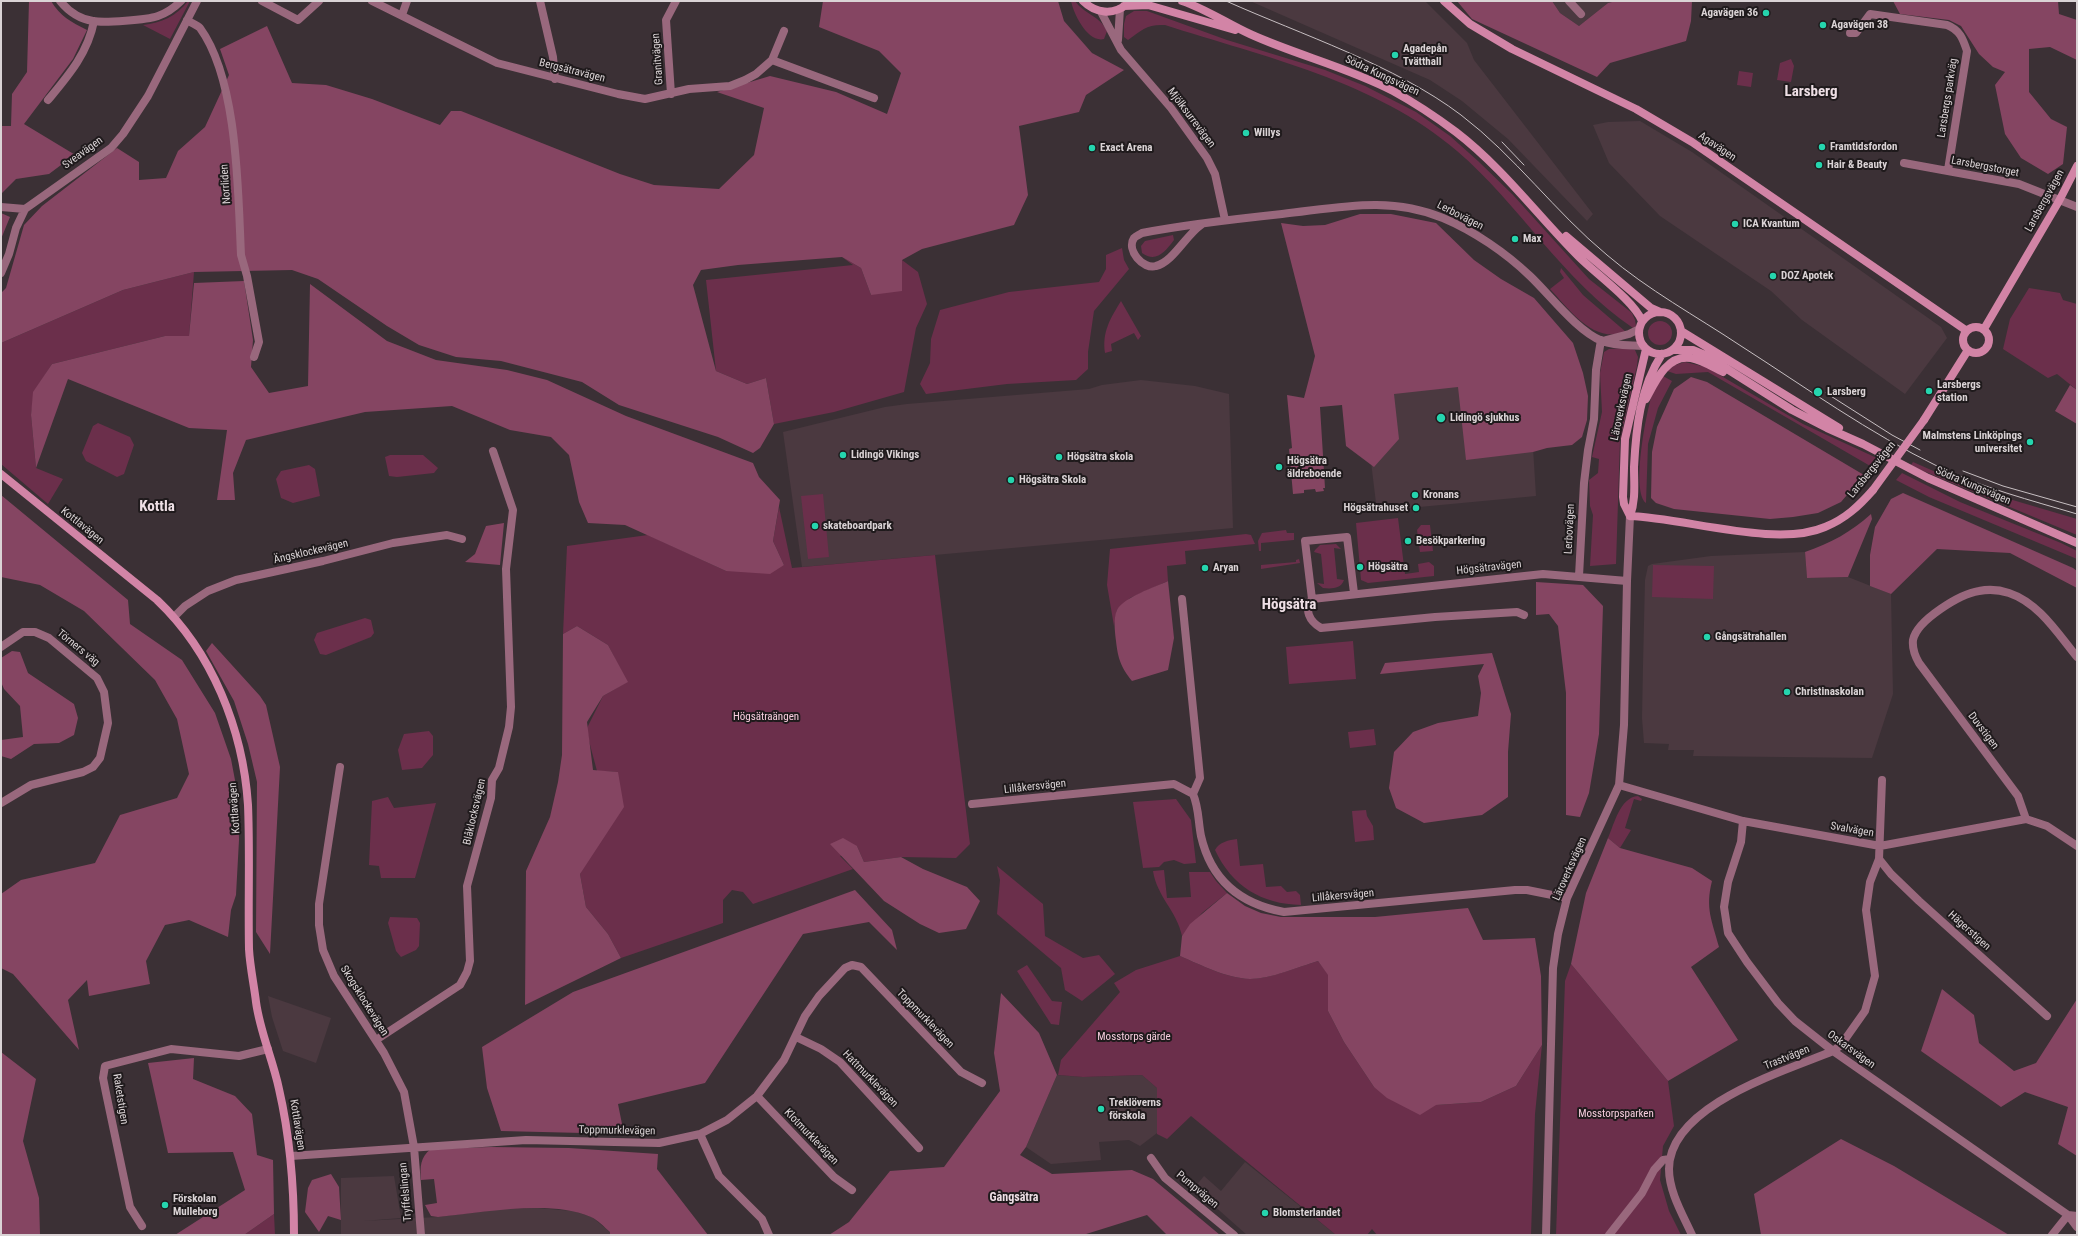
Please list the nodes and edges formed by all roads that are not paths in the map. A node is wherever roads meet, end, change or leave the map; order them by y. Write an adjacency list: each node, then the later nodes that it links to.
1 (60, 1): 19 (street)
2 (181, 1): 19 (street)
3 (197, 1): 18 (street, Sveavägen)
4 (262, 1): 5 (street)
5 (319, 1)
6 (372, 1): 17 (street, Bergsätravägen)
7 (407, 1): 17 (street)
8 (540, 1): 25 (street)
9 (676, 1): 26 (street, Granitvägen)
10 (1083, 1): 15 (street)
11 (1182, 1): 21 (street, Södra Kungsvägen)
12 (1444, 1): 44 (street, Agavägen)
13 (1570, 1): 16 (street)
14 (1125, 5): 15 (street, Södra Kungsvägen); 21 (street, Södra Kungsvägen); 23 (street)
15 (1101, 12): 23 (street, Mjölksurrevägen)
16 (1581, 14)
17 (402, 15): 25 (street, Bergsätravägen)
18 (187, 20): 35 (street, Sveavägen); 50 (street, Norrliden)
19 (94, 21): 28 (street)
20 (784, 31): 24 (street, Bergsätravägen)
21 (1249, 33): 36 (street, Södra Kungsvägen)
22 (1850, 33): 31 (street, Larsbergs parkväg)
23 (1118, 40): 37 (street, Mjölksurrevägen)
24 (772, 60): 26 (street, Bergsätravägen); 27 (street)
25 (555, 79): 26 (street, Bergsätravägen)
26 (671, 94)
27 (874, 98)
28 (48, 100)
29 (1904, 163): 31 (street, Larsbergstorget)
30 (2077, 166): 32 (street, Larsbergsvägen)
31 (1948, 170): 32 (street, Larsbergstorget)
32 (2059, 201): 34 (street, Larsbergstorget); 42 (street, Larsbergsvägen)
33 (1, 207): 35 (street)
34 (2077, 207)
35 (26, 209): 39 (street, Sveavägen)
36 (1542, 216): 40 (street, Södra Kungsvägen); 41 (street, Södra Kungsvägen)
37 (1225, 220): 38 (street, Lerbovägen); 45 (street, Lerbovägen)
38 (1201, 225): 38 (street, Lerbovägen)
39 (1, 273)
40 (1660, 312): 41 (street); 43 (street, Södra Kungsvägen)
41 (1641, 325): 45 (street); 46 (street, Södra Kungsvägen)
42 (1984, 329): 44 (street); 48 (street)
43 (1681, 331): 47 (street); 53 (street, Södra Kungsvägen)
44 (1966, 331): 48 (street)
45 (1601, 340): 46 (street, Lerbovägen); 59 (street, Lerbovägen)
46 (1644, 347): 49 (street); 56 (street, Läroverksvägen)
47 (1673, 350): 49 (street, Södra Kungsvägen); 51 (street, Södra Kungsvägen)
48 (1968, 350): 56 (street, Larsbergsvägen, bridge)
49 (1662, 354): 52 (street, Läroverksvägen)
50 (254, 357)
51 (1755, 387): 52 (street); 53 (street, Södra Kungsvägen)
52 (1640, 410): 56 (street, Läroverksvägen)
53 (1863, 444): 58 (street, Södra Kungsvägen)
54 (493, 451): 82 (street, Blåklocksvägen)
55 (1, 474): 65 (street, Kottlavägen)
56 (1630, 516): 60 (street, Läroverksvägen)
57 (462, 540): 65 (street, Ängsklockevägen)
58 (2077, 543)
59 (1579, 576): 60 (street, Högsätravägen); 61 (street, Högsätravägen)
60 (1627, 581): 70 (street, Läroverksvägen)
61 (1354, 593): 63 (street, Högsätravägen); 63 (street)
62 (1182, 599): 71 (street)
63 (1312, 599): 64 (street)
64 (1524, 615)
65 (174, 617): 83 (street, Kottlavägen)
66 (1, 647): 72 (street, Törners väg)
67 (2077, 657): 74 (street, Duvstigen)
68 (340, 767): 82 (street, Skogsklockevägen)
69 (1882, 780): 76 (street, Trastvägen)
70 (1619, 785): 75 (street, Svalvägen); 79 (street, Läroverksvägen)
71 (1193, 794): 73 (street, Lillåkersvägen); 79 (street, Lillåkersvägen)
72 (1, 802)
73 (972, 804)
74 (2026, 819): 76 (street, Svalvägen); 77 (street, Svalvägen)
75 (1743, 821): 76 (street, Svalvägen); 84 (street, Oskarsvägen)
76 (1880, 846): 78 (street, Trastvägen)
77 (2077, 846)
78 (1879, 859): 80 (street, Hägerstigen); 84 (street, Trastvägen)
79 (1567, 898): 102 (street, Läroverksvägen)
80 (2048, 1016)
81 (796, 1037): 85 (street, Toppmurklevägen); 86 (street, Toppmurklevägen); 89 (street, Hattmurklevägen)
82 (376, 1040): 88 (street, Skogsklockevägen)
83 (268, 1049): 90 (street, Kottlavägen); 96 (street, Raketstigen)
84 (1833, 1051): 92 (street, Trastvägen); 94 (street, Oskarsvägen)
85 (982, 1083)
86 (757, 1096): 87 (street, Toppmurklevägen); 93 (street, Klotmurklevägen)
87 (700, 1134): 88 (street, Toppmurklevägen); 100 (street)
88 (414, 1146): 90 (street, Toppmurklevägen); 99 (street, Tryffelslingan)
89 (919, 1148)
90 (291, 1156): 98 (street, Kottlavägen)
91 (1151, 1158): 101 (street, Pumpvägen)
92 (1670, 1159): 103 (street); 104 (street, Trastvägen)
93 (852, 1190)
94 (2068, 1215): 95 (street); 97 (street, Oskarsvägen); 105 (street)
95 (2077, 1216)
96 (142, 1226)
97 (2077, 1227)
98 (294, 1235)
99 (421, 1235)
100 (769, 1235)
101 (1234, 1235)
102 (1546, 1235)
103 (1609, 1235)
104 (1692, 1235)
105 (2052, 1235)

